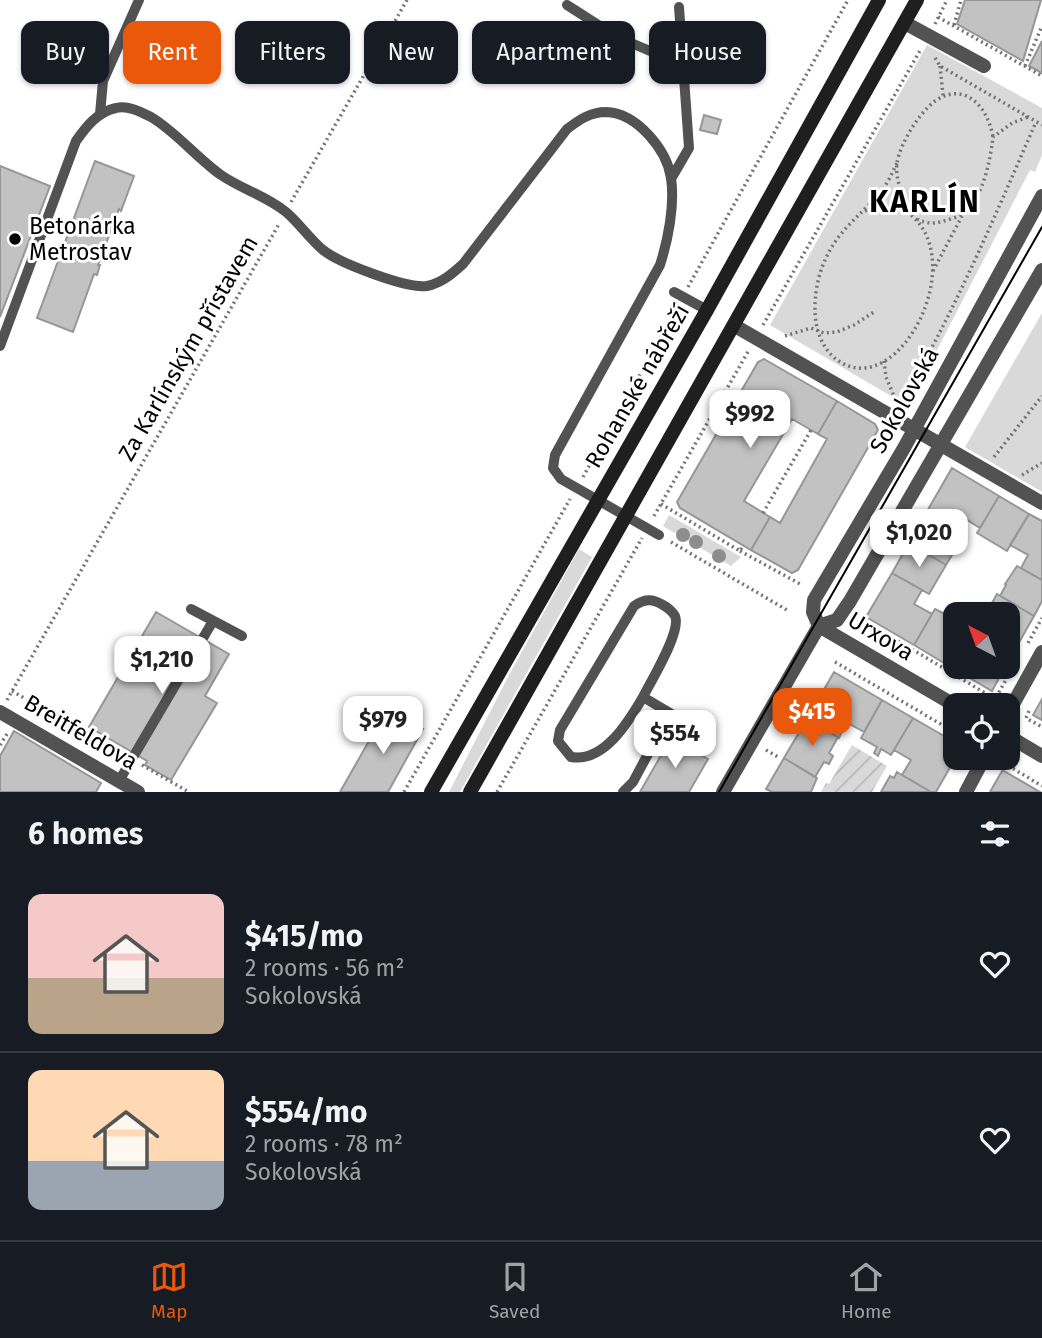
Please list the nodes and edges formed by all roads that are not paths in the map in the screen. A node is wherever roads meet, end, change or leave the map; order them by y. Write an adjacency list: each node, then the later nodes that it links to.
1 (139, 0): 11 (lane)
2 (918, 0): 7 (main road)
3 (874, 2): 16 (main road, Rohanské nábřeží)
4 (567, 5): 8 (lane)
5 (679, 7): 6 (lane)
6 (680, 21)
7 (905, 23): 9 (street); 17 (main road)
8 (649, 51)
9 (984, 66)
10 (684, 84): 12 (lane)
11 (100, 114): 12 (lane); 18 (lane)
12 (671, 179): 21 (lane)
13 (1042, 196): 19 (street, Sokolovská)
14 (1042, 270): 20 (street)
15 (678, 295): 16 (lane)
16 (707, 310): 21 (main road, Rohanské nábřeží)
17 (734, 326): 19 (street); 23 (main road)
18 (0, 346)
19 (914, 428): 20 (street); 27 (street, Sokolovská)
20 (942, 445): 22 (street); 27 (street)
21 (598, 500): 23 (lane); 41 (main road, Rohanské nábřeží)
22 (1042, 503)
23 (626, 516): 24 (lane); 42 (main road)
24 (659, 535)
25 (191, 609): 26 (lane)
26 (213, 621): 28 (lane); 39 (lane)
27 (820, 626): 32 (street, Urxova); 44 (street)
28 (242, 636)
29 (1042, 652): 30 (street)
30 (1019, 693)
31 (643, 697): 31 (lane); 34 (lane)
32 (943, 698)
33 (0, 712): 39 (street, Breitfeldova)
34 (670, 713): 35 (lane); 43 (lane)
35 (699, 730)
36 (1020, 743): 37 (street)
37 (1042, 756)
38 (977, 770): 45 (street)
39 (119, 781): 40 (street, Breitfeldova)
40 (138, 792)
41 (430, 792)
42 (470, 792)
43 (623, 792)
44 (723, 792)
45 (965, 792)

